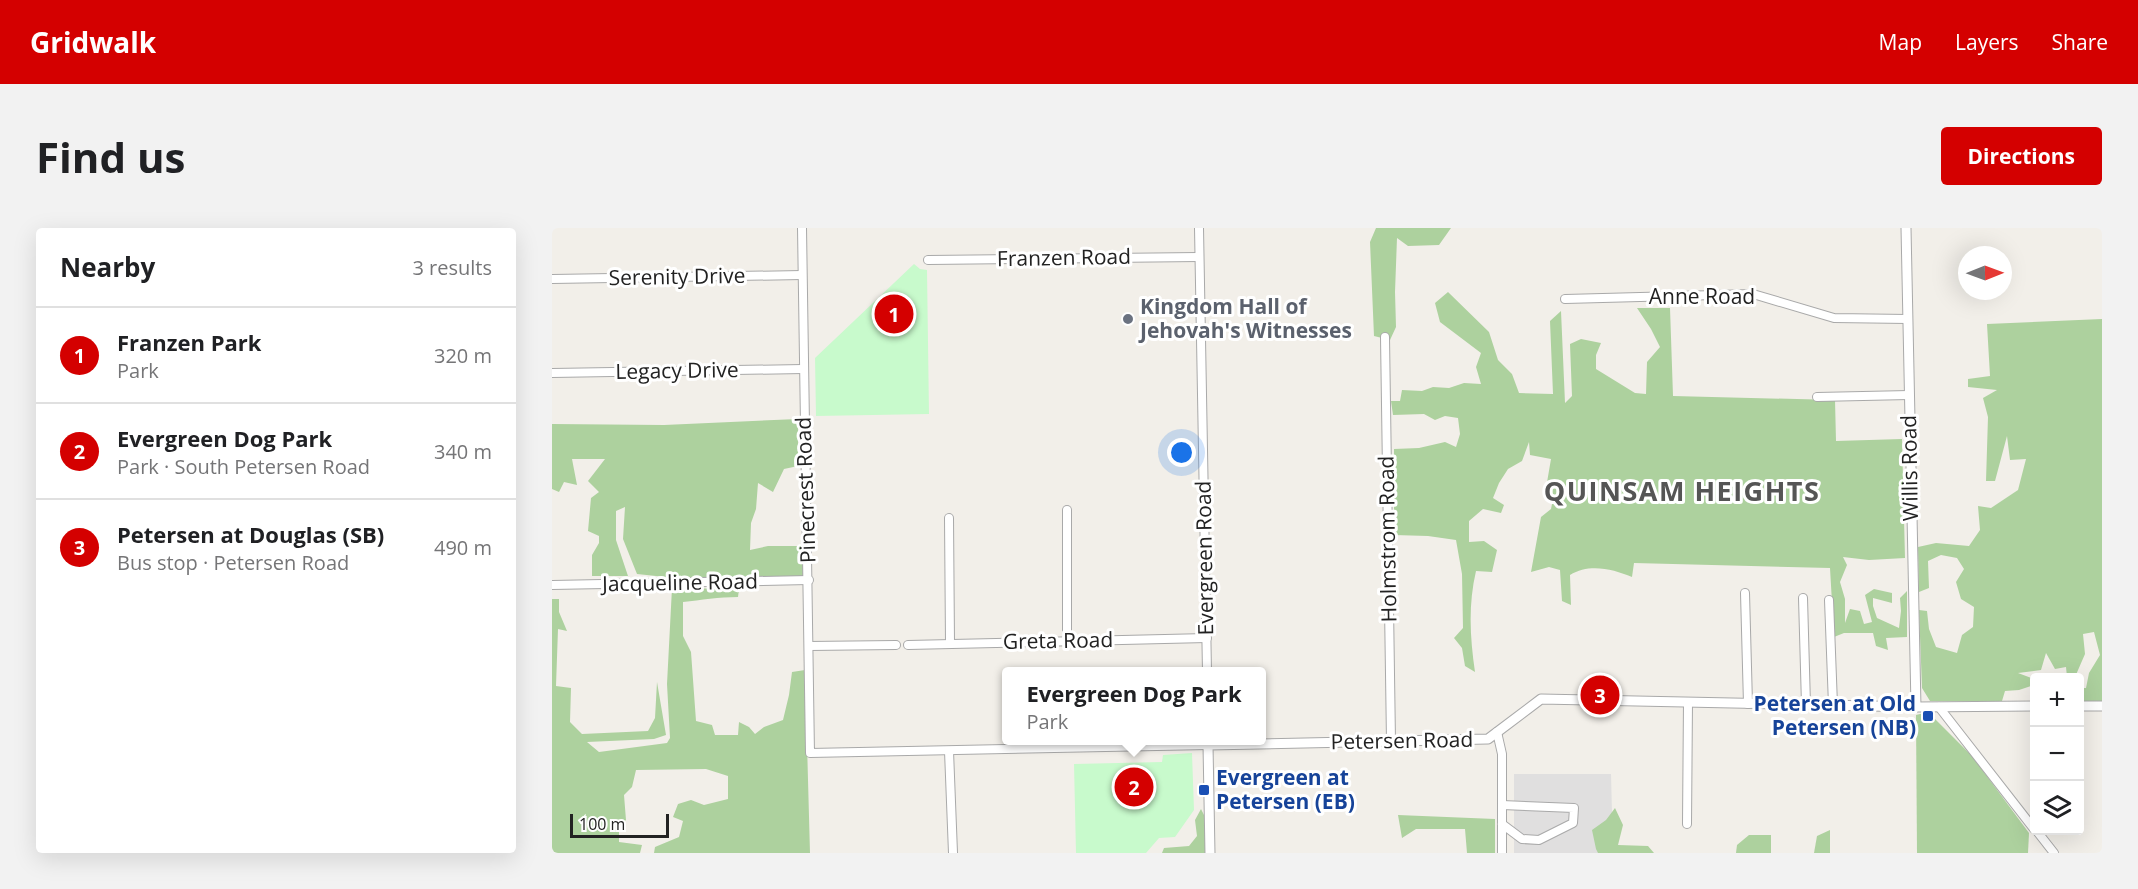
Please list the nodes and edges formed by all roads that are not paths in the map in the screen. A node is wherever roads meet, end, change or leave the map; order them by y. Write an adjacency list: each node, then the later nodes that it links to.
1 (802, 228): 6 (street, Pinecrest Road)
2 (1199, 228): 4 (street, Evergreen Road)
3 (1906, 228): 9 (street, Willis Road)
4 (1199, 257): 5 (street, Franzen Road); 22 (street, Evergreen Road)
5 (928, 260)
6 (802, 275): 7 (street, Serenity Drive); 11 (street, Pinecrest Road)
7 (552, 279)
8 (1565, 299): 9 (street, Anne Road)
9 (1908, 319): 13 (street, Willis Road)
10 (1385, 337): 39 (street, Holmstrom Road)
11 (803, 369): 12 (street, Legacy Drive); 17 (street, Pinecrest Road)
12 (552, 373)
13 (1909, 395): 14 (street); 36 (street, Willis Road)
14 (1817, 397)
15 (1067, 510): 23 (street)
16 (949, 518): 24 (street)
17 (809, 580): 18 (street, Jacqueline Road); 27 (street, Pinecrest Road)
18 (552, 585)
19 (1745, 594): 30 (street)
20 (1803, 598): 31 (street)
21 (1828, 600): 32 (street)
22 (1207, 638): 23 (street, Greta Road); 28 (street, Evergreen Road)
23 (1067, 641): 24 (street, Greta Road)
24 (950, 643): 26 (street, Greta Road)
25 (896, 645): 27 (street)
26 (908, 645)
27 (809, 646): 43 (street, Pinecrest Road)
28 (1207, 667)
29 (1688, 702): 30 (street, Petersen Road); 38 (street, Petersen Road); 46 (street)
30 (1748, 704): 31 (street, Petersen Road)
31 (1806, 705): 32 (street, Petersen Road)
32 (1833, 705): 36 (street, Petersen Road)
33 (2030, 706): 37 (street, Petersen Road)
34 (2084, 706): 35 (street)
35 (2102, 706)
36 (1916, 707): 37 (street, Petersen Road)
37 (1939, 707): 47 (street)
38 (1497, 732): 39 (street, Petersen Road); 44 (street)
39 (1391, 741): 40 (street, Petersen Road)
40 (1266, 742)
41 (1143, 745): 43 (street)
42 (1208, 745): 50 (street)
43 (949, 751): 49 (street)
44 (1502, 805): 45 (street); 45 (street)
45 (1502, 824): 51 (street)
46 (1687, 824)
47 (2030, 824)
48 (2039, 835): 52 (street)
49 (953, 853)
50 (1210, 853)
51 (1502, 853)
52 (2054, 853)

